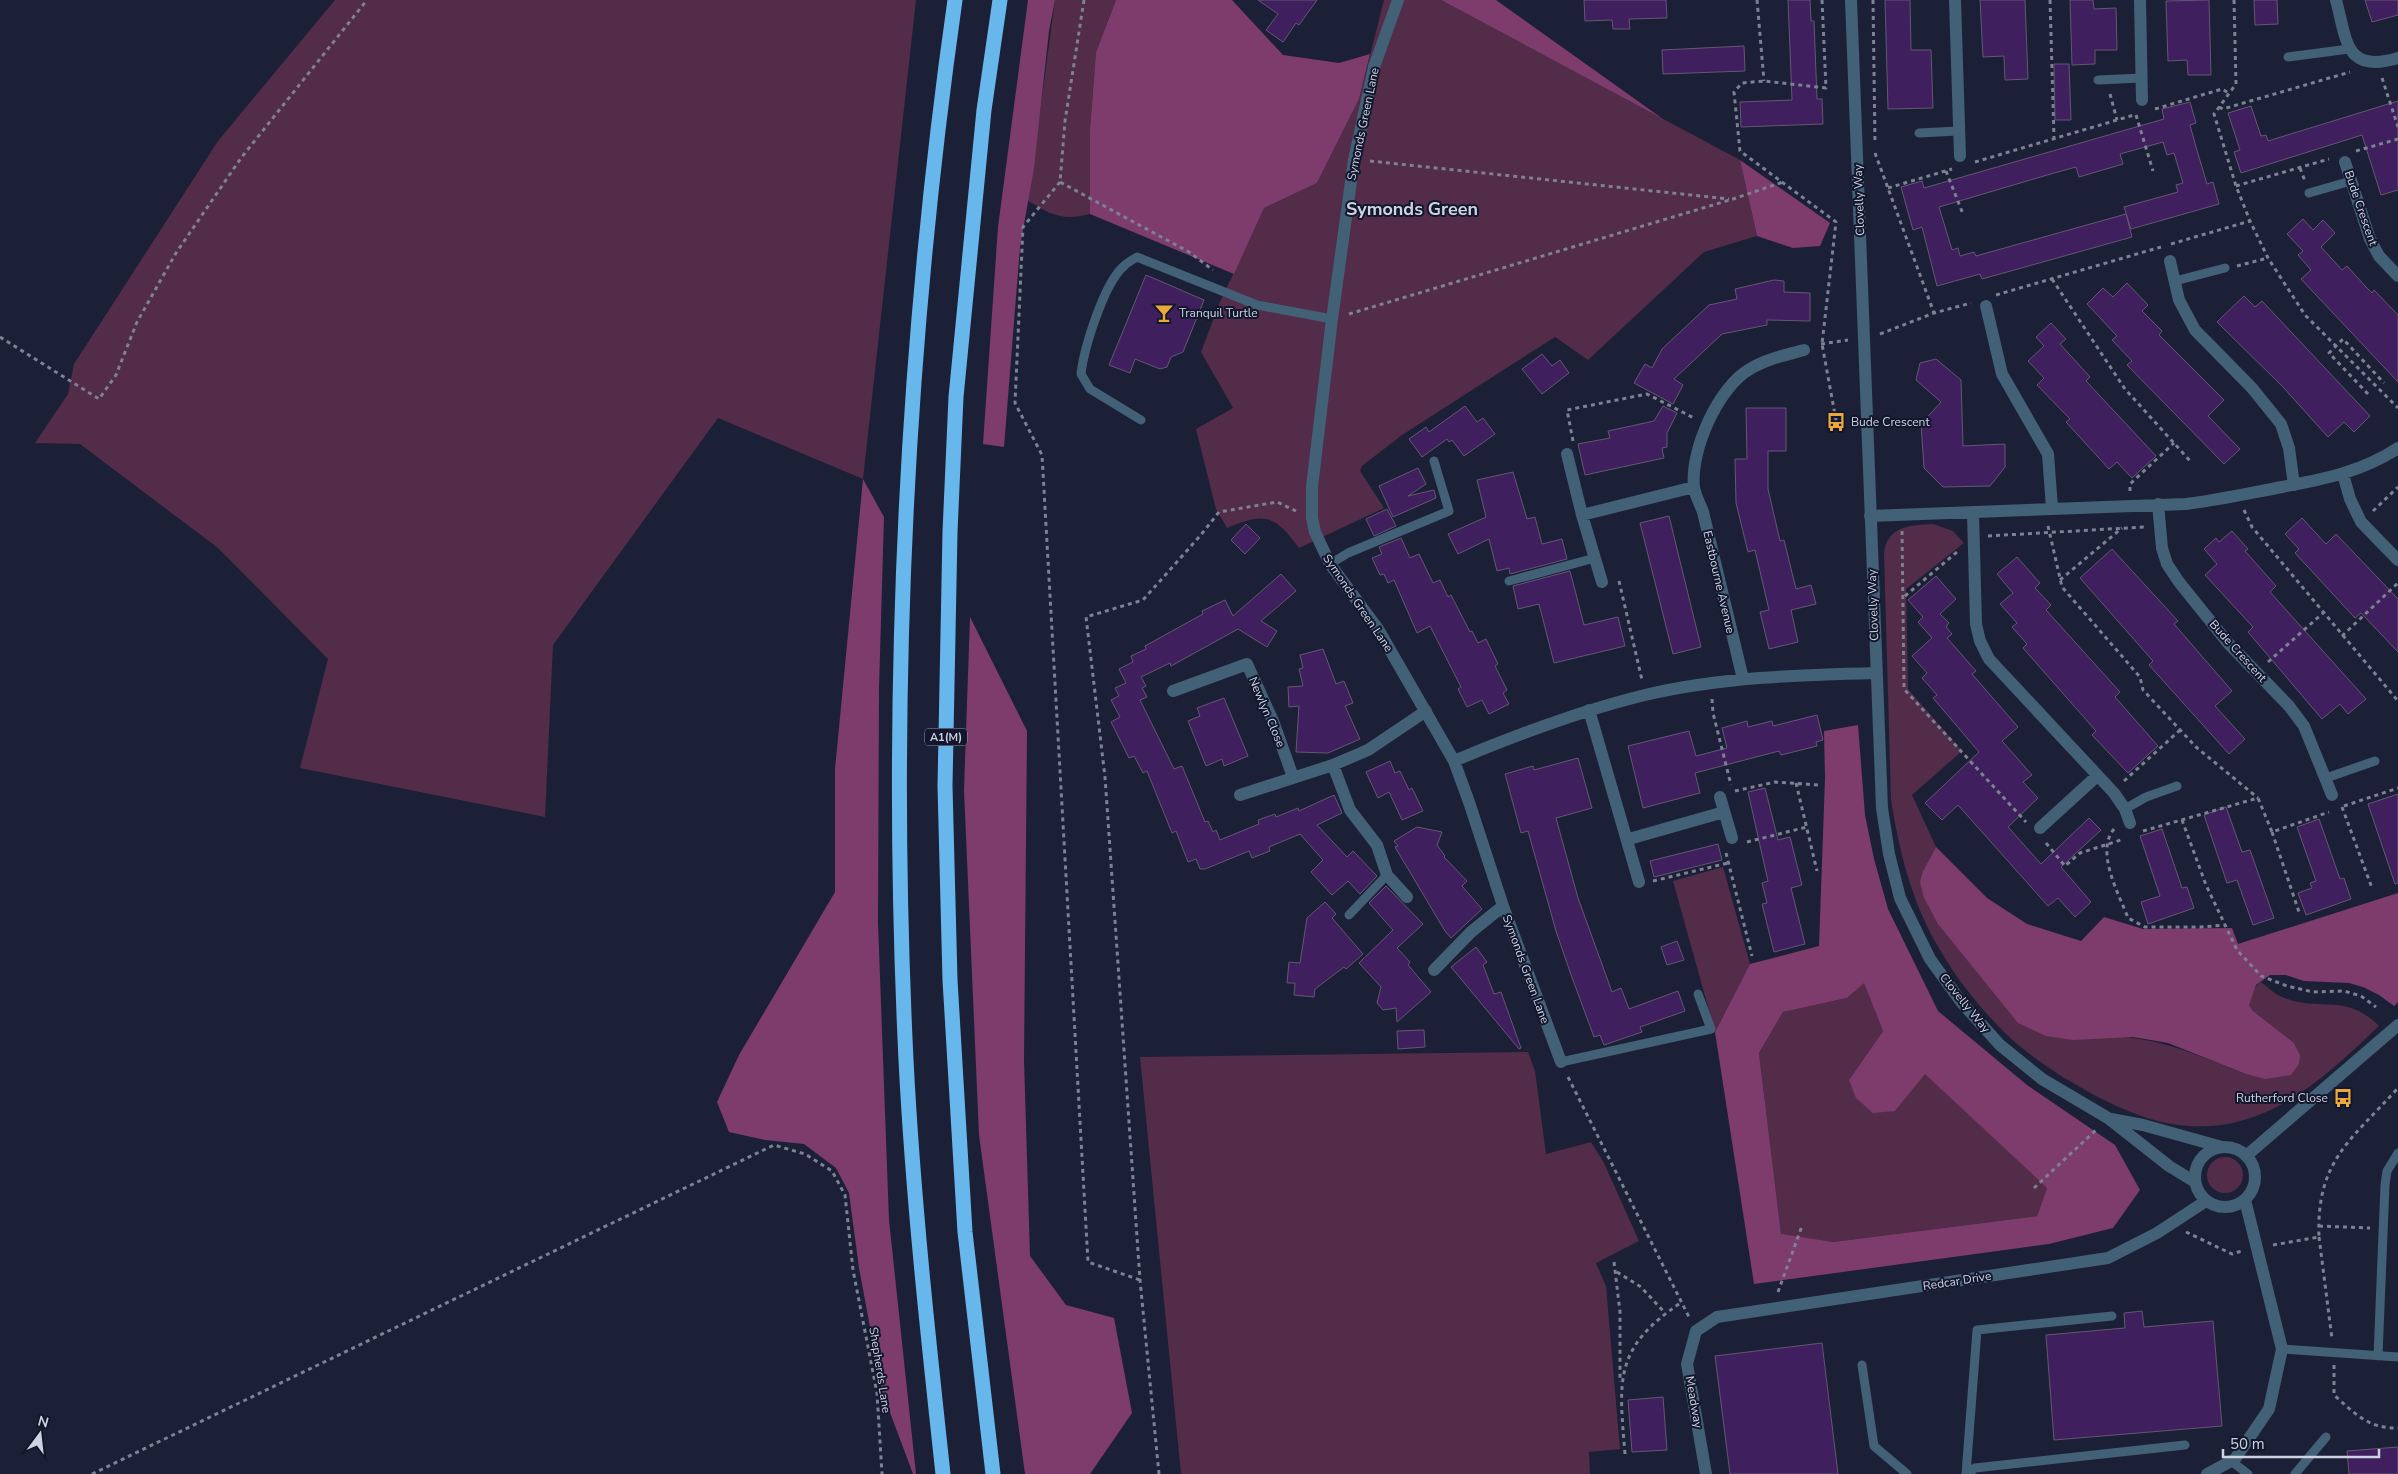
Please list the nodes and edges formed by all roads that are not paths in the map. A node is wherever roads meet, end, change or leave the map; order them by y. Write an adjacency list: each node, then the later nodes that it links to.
1 (955, 0): 90 (highway)
2 (1000, 0): 91 (highway, A1(M))
3 (1398, 0): 25 (street, Symonds Green Lane)
4 (1851, 0): 38 (street, Clovelly Way)
5 (1955, 0): 14 (street)
6 (2140, 0): 11 (street)
7 (2336, 0): 8 (street)
8 (2350, 49): 9 (lane); 10 (street)
9 (2288, 57)
10 (2398, 58)
11 (2142, 78): 12 (lane); 13 (street)
12 (2102, 80)
13 (2143, 106)
14 (1958, 131): 15 (lane); 17 (street)
15 (1920, 133)
16 (2343, 157): 18 (street, Bude Crescent)
17 (1964, 162)
18 (2351, 181): 19 (lane); 22 (street, Bude Crescent)
19 (2309, 193)
20 (2170, 261): 23 (street)
21 (2225, 268): 23 (lane)
22 (2398, 276)
23 (2175, 281): 32 (street)
24 (1985, 301): 35 (street)
25 (1332, 319): 27 (lane); 41 (street, Symonds Green Lane)
26 (1804, 350): 33 (street, Eastbourne Avenue)
27 (1141, 420)
28 (2398, 448): 31 (street)
29 (1567, 454): 37 (street)
30 (1434, 461): 41 (lane)
31 (2343, 474): 32 (street); 40 (street)
32 (2294, 485): 34 (street)
33 (1694, 487): 37 (street); 45 (street, Eastbourne Avenue)
34 (2158, 504): 35 (street); 54 (street, Bude Crescent)
35 (2049, 508): 36 (street)
36 (1973, 513): 38 (street); 52 (street)
37 (1582, 515): 39 (street)
38 (1870, 516): 44 (street, Clovelly Way)
39 (1595, 558): 42 (lane); 43 (street)
40 (2398, 560)
41 (1330, 564): 48 (street, Symonds Green Lane)
42 (1509, 581)
43 (1602, 582)
44 (1876, 673): 45 (street); 74 (street, Clovelly Way)
45 (1742, 679): 47 (street)
46 (1172, 691): 53 (street, Newlyn Close)
47 (1589, 710): 49 (street); 64 (street)
48 (1426, 711): 49 (street, Symonds Green Lane); 51 (street)
49 (1454, 760): 68 (street, Symonds Green Lane)
50 (2375, 761): 54 (lane)
51 (1333, 765): 53 (street); 65 (street)
52 (2097, 776): 59 (street); 62 (street)
53 (1293, 777): 57 (street)
54 (2326, 778): 56 (street, Bude Crescent)
55 (2177, 786): 59 (lane)
56 (2332, 794)
57 (1240, 795)
58 (1720, 797): 60 (street)
59 (2125, 808): 61 (street)
60 (1724, 812): 63 (street); 64 (street)
61 (2131, 829)
62 (2038, 831)
63 (1732, 838)
64 (1628, 839): 66 (street)
65 (1387, 875): 67 (street); 69 (lane)
66 (1639, 882)
67 (1407, 897)
68 (1503, 906): 70 (street); 73 (street, Symonds Green Lane)
69 (1349, 915)
70 (1434, 970)
71 (1698, 994): 73 (lane)
72 (2398, 1025): 77 (street)
73 (1561, 1062)
74 (2108, 1118): 75 (street, Clovelly Way); 78 (street, Clovelly Way)
75 (2222, 1147): 77 (street, Clovelly Way); 78 (street)
76 (2398, 1153): 84 (lane)
77 (2246, 1156): 79 (street)
78 (2195, 1182): 80 (street, Clovelly Way)
79 (2244, 1200): 80 (street); 83 (street)
80 (2206, 1201): 82 (street, Redcar Drive)
81 (2112, 1316): 94 (lane)
82 (1696, 1331): 92 (street, Meadway)
83 (2282, 1349): 84 (lane); 89 (street)
84 (2378, 1356): 85 (lane)
85 (2398, 1358)
86 (1862, 1365): 93 (lane)
87 (2326, 1437): 97 (lane)
88 (2185, 1445): 94 (lane)
89 (2231, 1461): 95 (street); 96 (lane)
90 (943, 1474)
91 (993, 1474)
92 (1706, 1474)
93 (1907, 1474)
94 (1967, 1474)
95 (2207, 1474)
96 (2248, 1474)
97 (2296, 1474)

